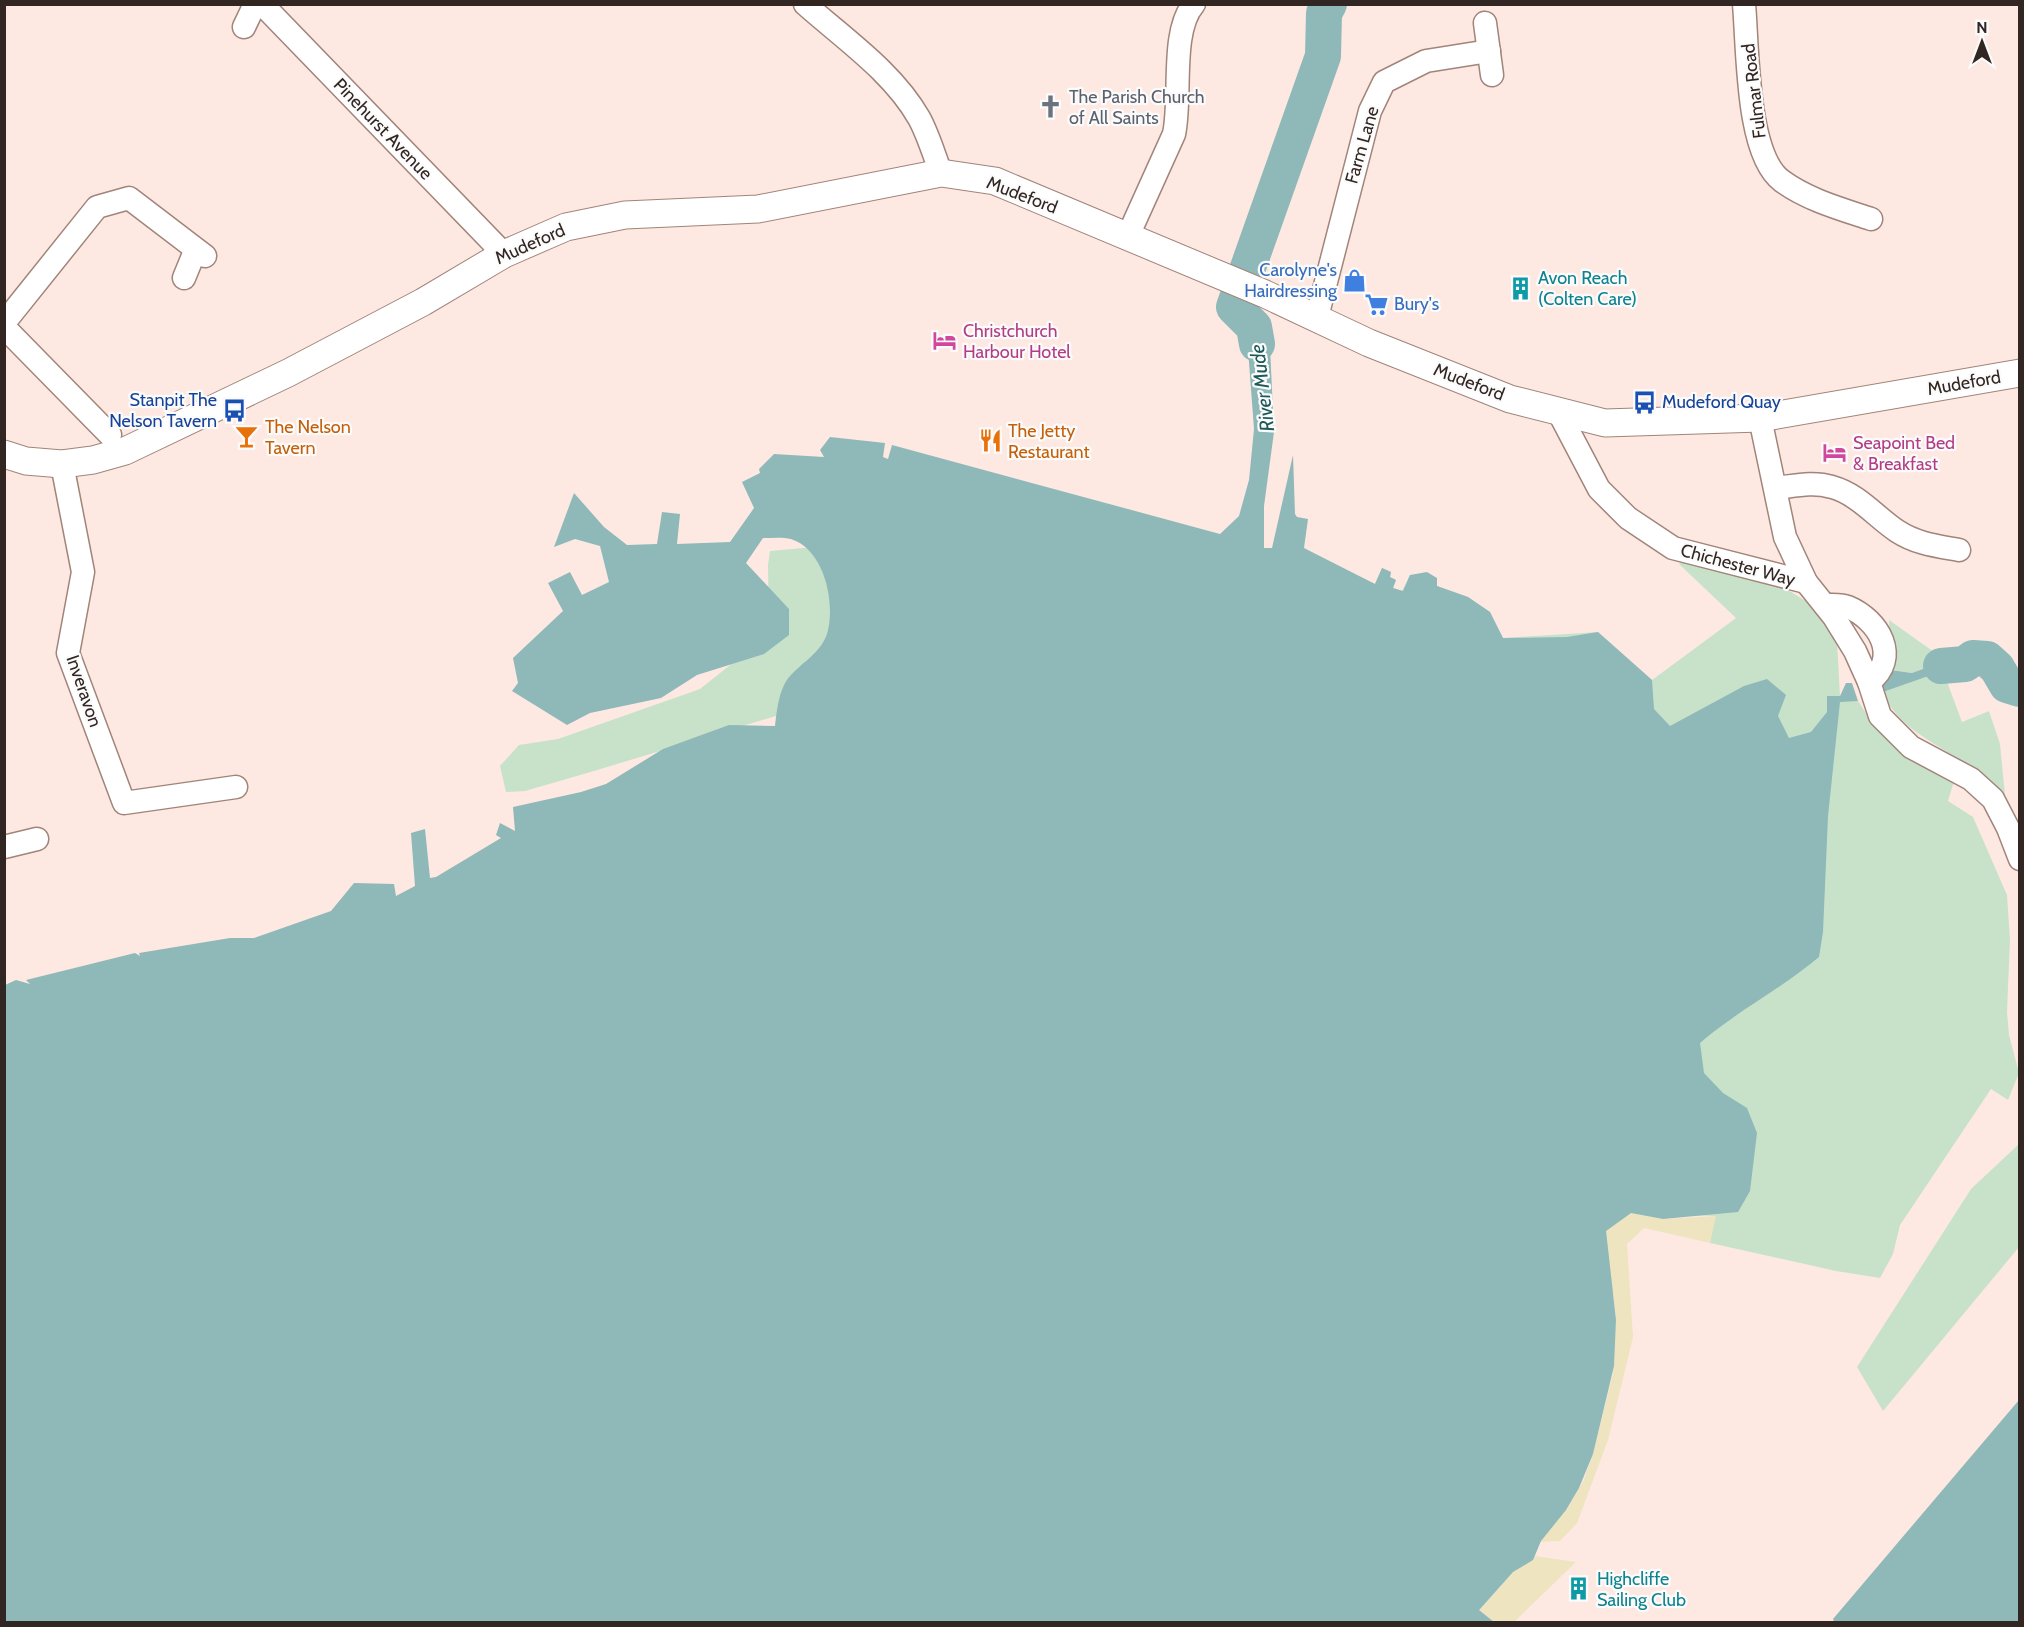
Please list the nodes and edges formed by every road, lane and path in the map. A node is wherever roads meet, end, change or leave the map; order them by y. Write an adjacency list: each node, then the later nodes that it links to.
1 (255, 4): 7 (street)
2 (262, 4): 13 (street, Pinehurst Avenue)
3 (805, 4): 10 (street)
4 (1194, 4): 12 (street)
5 (1744, 4): 11 (street, Fulmar Road)
6 (1485, 23): 8 (street)
7 (244, 27)
8 (1489, 51): 9 (street); 15 (street, Farm Lane)
9 (1492, 75)
10 (942, 173): 12 (street, Mudeford); 13 (street, Mudeford)
11 (1871, 219)
12 (1127, 238): 15 (street, Mudeford)
13 (504, 254): 22 (street, Mudeford)
14 (184, 278): 16 (street)
15 (1317, 318): 18 (street, Mudeford)
16 (4, 325): 20 (street)
17 (2019, 373): 19 (street, Mudeford)
18 (1558, 411): 19 (street, Mudeford); 25 (street, Chichester Way)
19 (1760, 418): 23 (street, Chichester Way)
20 (110, 435)
21 (4, 454): 22 (street, Mudeford)
22 (62, 464): 28 (street, Inveravon)
23 (1776, 488): 24 (street); 25 (street, Chichester Way)
24 (1959, 550)
25 (1806, 582): 26 (street, Chichester Way)
26 (1825, 606): 27 (street, Chichester Way); 27 (street)
27 (1869, 682): 31 (street, Chichester Way)
28 (236, 787)
29 (37, 839): 30 (street)
30 (4, 847)
31 (2019, 859)

